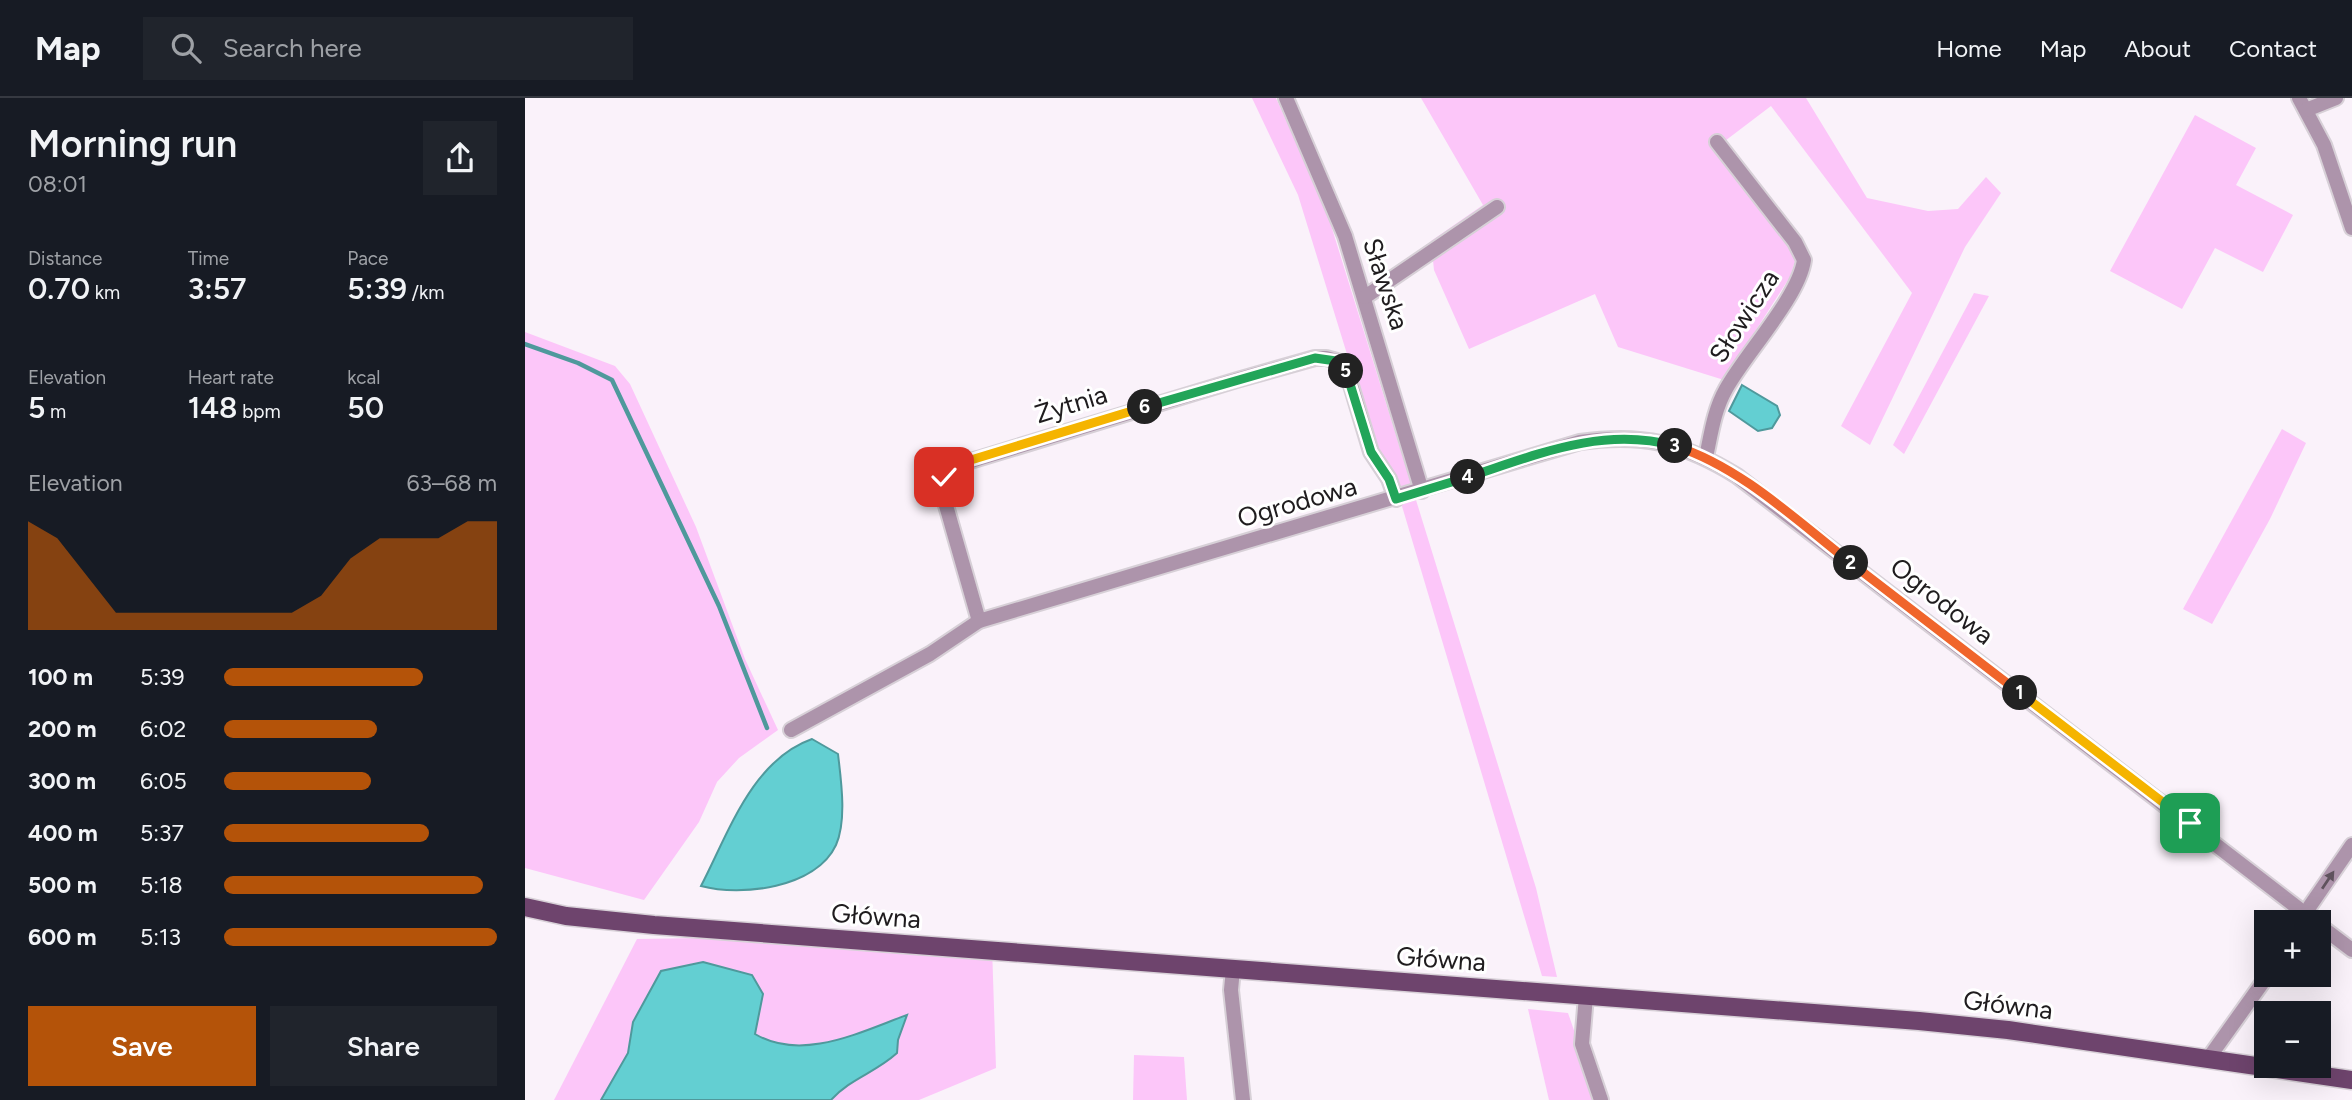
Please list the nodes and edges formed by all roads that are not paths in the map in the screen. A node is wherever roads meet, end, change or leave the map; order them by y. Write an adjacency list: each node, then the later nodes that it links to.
1 (1286, 98): 7 (street, Sławska)
2 (2336, 98): 3 (street)
3 (2302, 104): 6 (street)
4 (1717, 142): 8 (street, Słowicza)
5 (1497, 207): 7 (street)
6 (2352, 228)
7 (1365, 297): 9 (street, Sławska)
8 (1706, 457): 9 (street, Ogrodowa); 15 (street, Ogrodowa)
9 (1422, 491): 10 (street, Ogrodowa)
10 (1396, 499): 11 (street, Ogrodowa); 11 (street, Żytnia)
11 (979, 621): 12 (street, Ogrodowa)
12 (791, 730)
13 (2352, 845): 16 (street, one-way to 13)
14 (525, 907): 19 (main road, Główna)
15 (2298, 910)
16 (2318, 910)
17 (2331, 935): 18 (street, Ogrodowa)
18 (2352, 950)
19 (1233, 970): 21 (main road, Główna); 24 (street)
20 (2259, 987): 22 (street)
21 (1586, 996): 22 (main road, Główna); 25 (street)
22 (2208, 1059): 23 (main road, Główna)
23 (2352, 1080)
24 (1243, 1100)
25 (1601, 1100)

